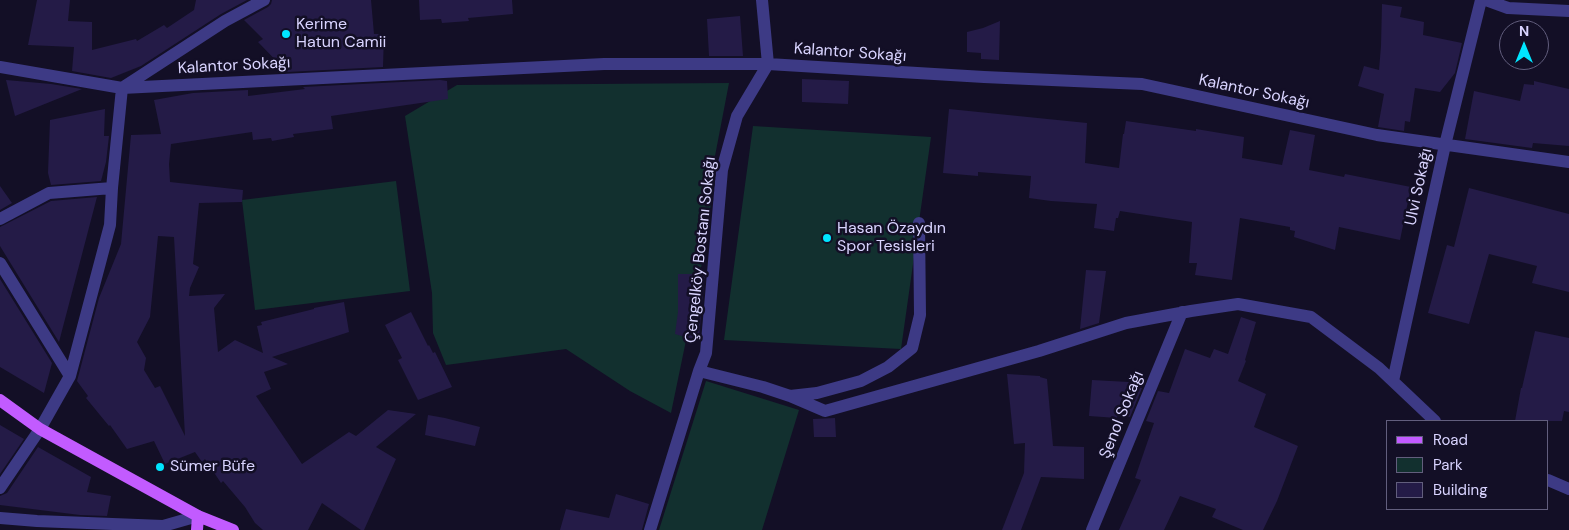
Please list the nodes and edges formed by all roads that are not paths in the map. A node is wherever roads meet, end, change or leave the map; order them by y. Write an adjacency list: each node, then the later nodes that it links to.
1 (264, 0): 8 (street)
2 (762, 0): 6 (street)
3 (1481, 0): 9 (street, Ulvi Sokağı)
4 (1486, 0): 5 (street)
5 (1569, 11)
6 (768, 64): 8 (street, Kalantor Sokağı); 9 (street, Kalantor Sokağı); 16 (street, Çengelköy Bostanı Sokağı)
7 (0, 67): 8 (street, Kalantor Sokağı)
8 (122, 88): 11 (street)
9 (1445, 145): 10 (street, Kalantor Sokağı); 18 (street, Ulvi Sokağı)
10 (1569, 162)
11 (112, 188): 12 (street); 17 (street)
12 (0, 219)
13 (920, 223): 19 (street)
14 (0, 263): 17 (street)
15 (1182, 312): 18 (street); 19 (street); 31 (street, Şenol Sokağı)
16 (699, 371): 19 (street); 30 (street, Çengelköy Bostanı Sokağı)
17 (70, 376): 22 (street)
18 (1393, 381): 21 (street)
19 (790, 396)
20 (0, 400): 22 (main road)
21 (1434, 420)
22 (40, 429): 24 (street); 26 (main road)
23 (1549, 480): 25 (street)
24 (0, 488)
25 (1569, 489)
26 (198, 516): 27 (street); 28 (main road); 29 (main road)
27 (0, 518)
28 (197, 530)
29 (233, 530)
30 (650, 530)
31 (1092, 530)

